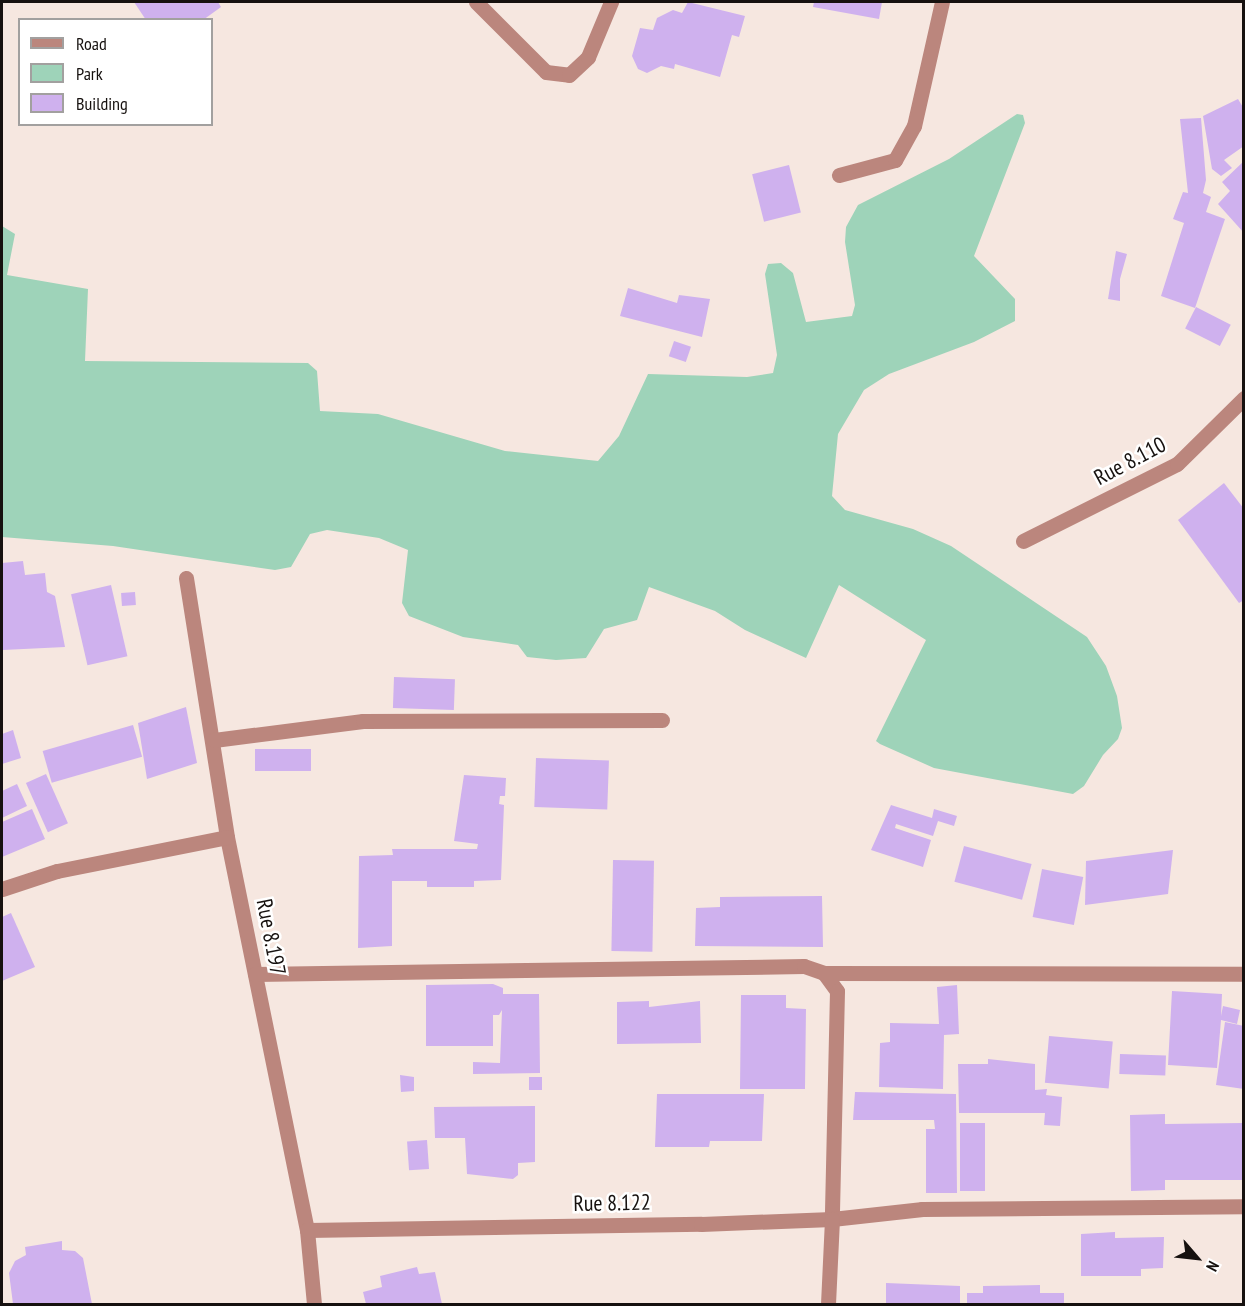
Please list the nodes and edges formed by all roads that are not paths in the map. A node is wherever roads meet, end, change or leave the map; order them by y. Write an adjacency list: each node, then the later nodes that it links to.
1 (476, 2): 2 (street)
2 (611, 2)
3 (942, 2): 4 (street)
4 (839, 175)
5 (1244, 398): 6 (street, Rue 8.110)
6 (1023, 541)
7 (186, 578): 9 (street, Rue 8.197)
8 (662, 720): 9 (street)
9 (214, 740): 10 (street, Rue 8.197)
10 (227, 837): 11 (street); 13 (street, Rue 8.197)
11 (2, 890)
12 (824, 973): 13 (street); 14 (street); 16 (street)
13 (255, 974): 17 (street, Rue 8.197)
14 (1244, 974)
15 (1244, 1206): 16 (street, Rue 8.122)
16 (832, 1218): 17 (street, Rue 8.122); 19 (street)
17 (307, 1230): 18 (street, Rue 8.197)
18 (314, 1305)
19 (828, 1305)

